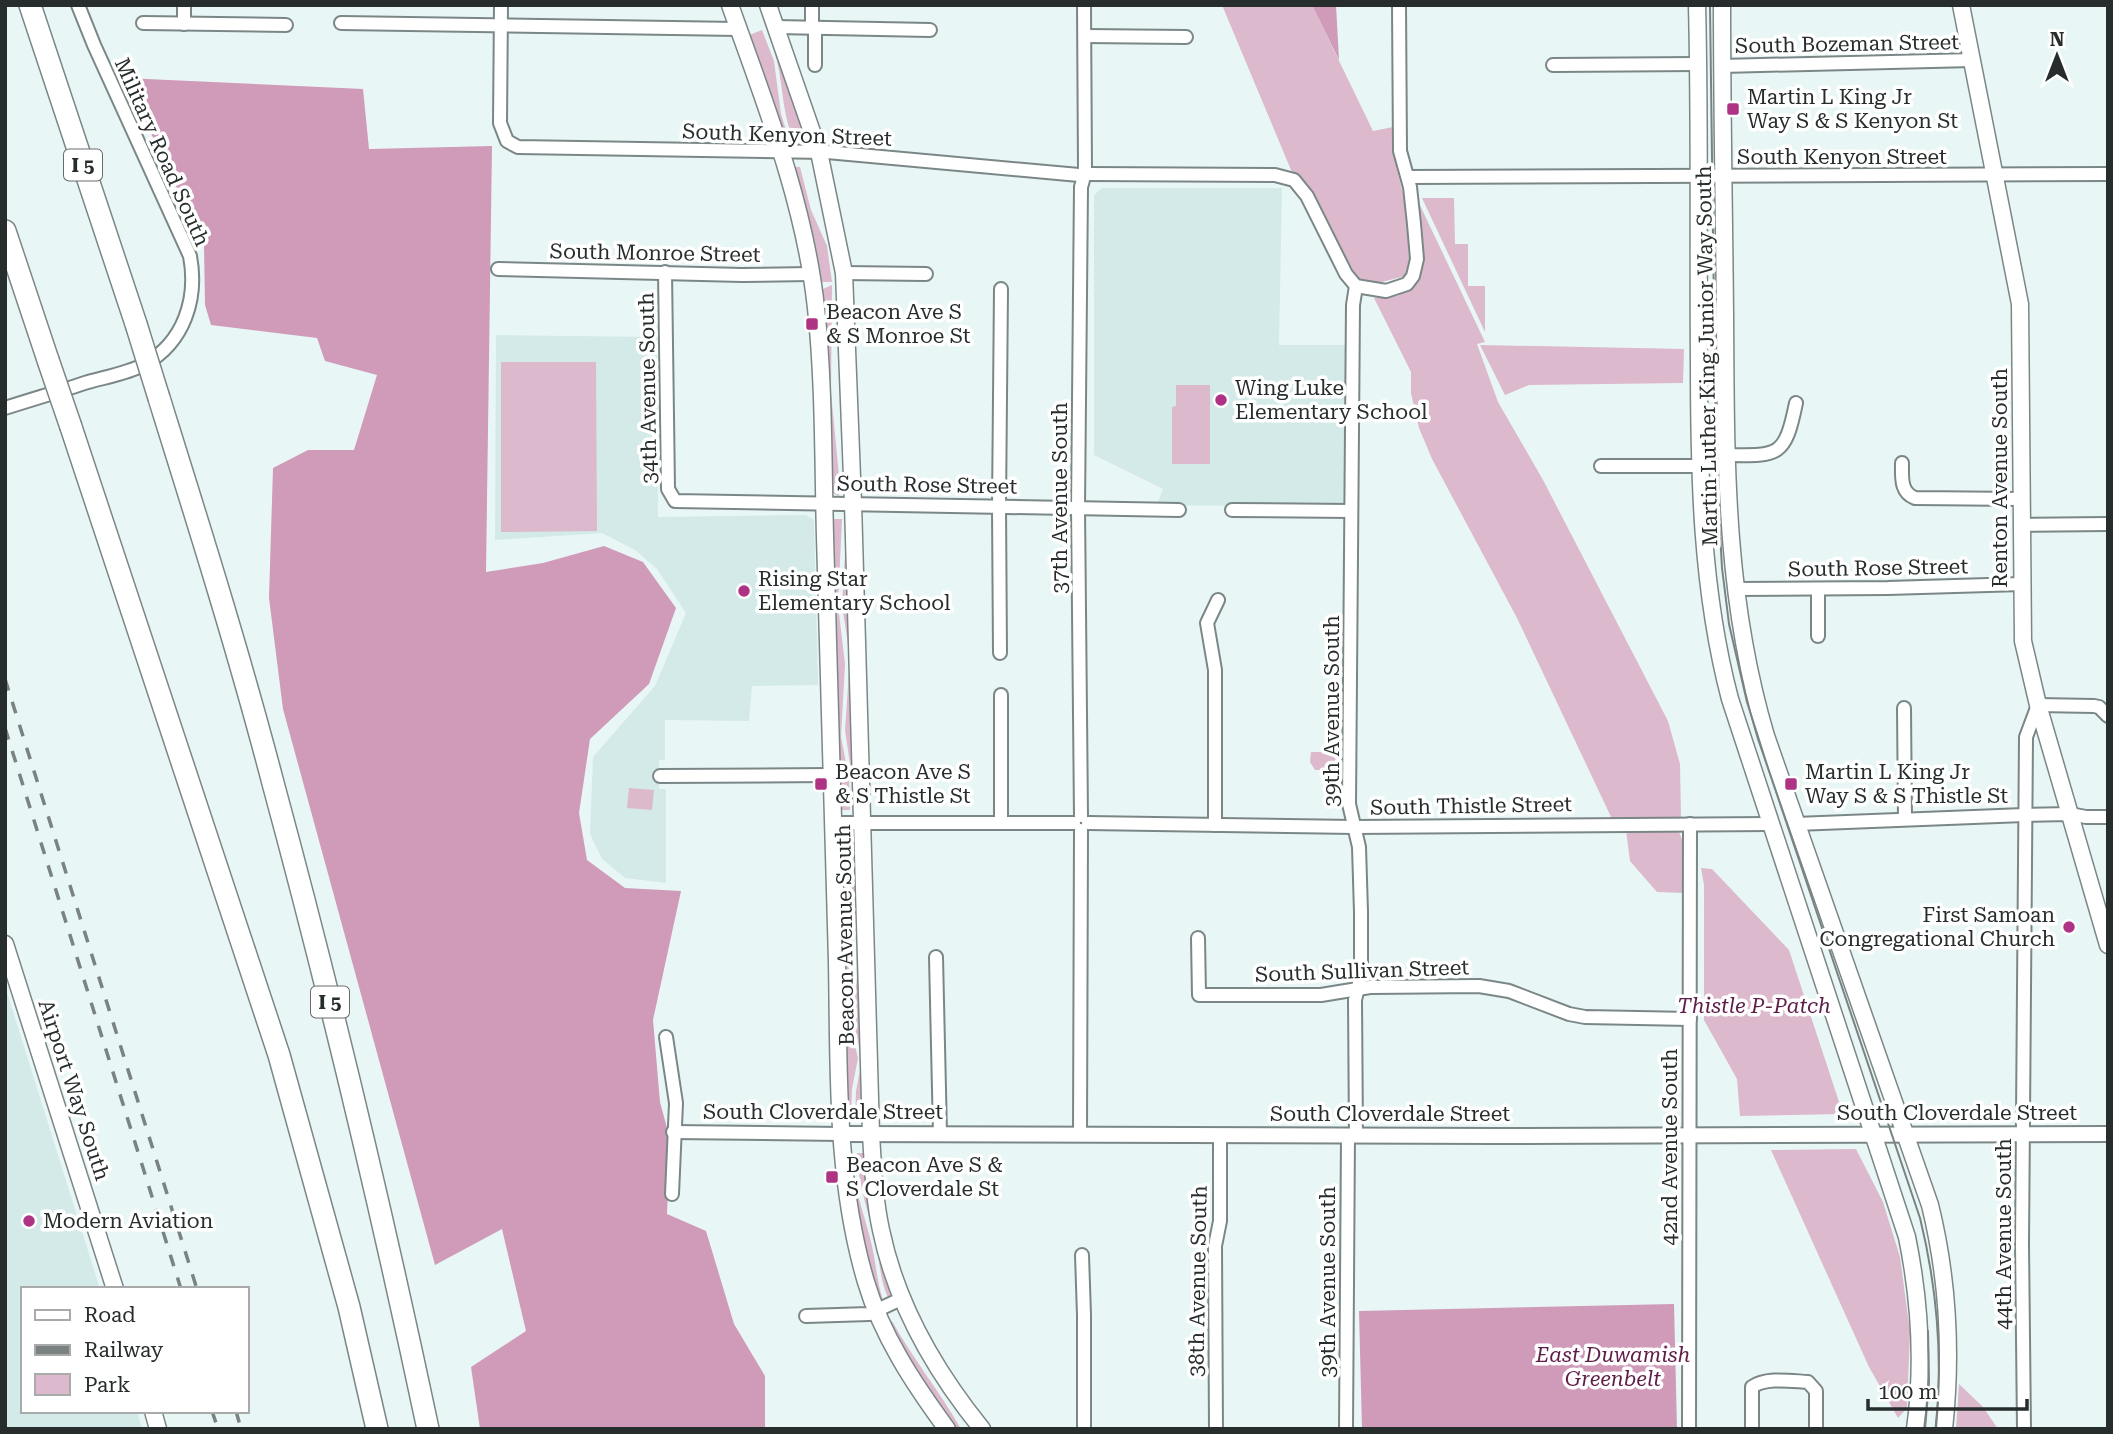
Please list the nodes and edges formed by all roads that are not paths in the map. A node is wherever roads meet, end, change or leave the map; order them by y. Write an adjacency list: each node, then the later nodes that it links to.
1 (30, 5): 114 (highway, I 5, bridge)
2 (78, 5): 46 (street, Military Road South)
3 (184, 5): 15 (street)
4 (501, 5): 17 (street)
5 (730, 5): 20 (main road, Beacon Avenue South)
6 (768, 5): 18 (main road, Beacon Avenue South)
7 (812, 5): 19 (street)
8 (1084, 5): 22 (street, 37th Avenue South)
9 (1399, 5): 34 (street)
10 (1697, 5): 25 (main road, Martin Luther King Junior Way South)
11 (1721, 5): 28 (main road, Martin Luther King Junior Way South)
12 (1961, 5): 24 (main road, Renton Avenue South)
13 (143, 23): 15 (street)
14 (341, 23): 17 (street)
15 (184, 24): 16 (street)
16 (286, 25)
17 (500, 26): 20 (street); 29 (street, South Kenyon Street)
18 (776, 27): 19 (street); 30 (main road, Beacon Avenue South)
19 (813, 28): 21 (street); 26 (street)
20 (738, 29): 29 (main road, Beacon Avenue South)
21 (930, 30)
22 (1085, 36): 23 (street); 32 (street, 37th Avenue South)
23 (1186, 37)
24 (1973, 60): 28 (street, South Bozeman Street); 33 (main road, Renton Avenue South)
25 (1698, 64): 27 (street); 36 (main road, Martin Luther King Junior Way South)
26 (815, 65)
27 (1553, 65)
28 (1721, 66): 35 (main road, Martin Luther King Junior Way South)
29 (780, 150): 30 (street, South Kenyon Street); 41 (main road, Beacon Avenue South)
30 (819, 152): 32 (street, South Kenyon Street); 40 (main road, Beacon Avenue South)
31 (2108, 174): 33 (street, South Kenyon Street)
32 (1084, 175): 43 (street, South Kenyon Street); 56 (street, 37th Avenue South)
33 (1995, 175): 35 (street, South Kenyon Street); 51 (main road, Renton Avenue South)
34 (1408, 177): 36 (street, South Kenyon Street); 43 (street)
35 (1724, 177): 36 (street, South Kenyon Street); 47 (main road, Martin Luther King Junior Way South)
36 (1698, 178): 50 (main road, Martin Luther King Junior Way South)
37 (5, 231): 113 (highway, bridge)
38 (498, 269): 39 (street, South Monroe Street)
39 (665, 272): 41 (street, South Monroe Street); 52 (street, 34th Avenue South)
40 (844, 273): 42 (street); 54 (main road, Beacon Avenue South)
41 (811, 274): 53 (main road, Beacon Avenue South)
42 (926, 274)
43 (1356, 286): 59 (street, 39th Avenue South)
44 (1001, 289): 55 (street)
45 (1796, 403): 47 (street)
46 (5, 408)
47 (1726, 455): 63 (main road, Martin Luther King Junior Way South)
48 (1902, 463): 51 (street)
49 (1601, 466): 50 (street)
50 (1700, 466): 83 (main road, Martin Luther King Junior Way South)
51 (2021, 499): 61 (main road, Renton Avenue South)
52 (674, 501): 53 (street, South Rose Street)
53 (824, 503): 54 (street, South Rose Street); 72 (main road, Beacon Avenue South)
54 (853, 503): 55 (street, South Rose Street); 81 (main road, Beacon Avenue South)
55 (999, 506): 56 (street, South Rose Street); 67 (street)
56 (1078, 508): 57 (street, South Rose Street); 79 (street, 37th Avenue South)
57 (1179, 510)
58 (1232, 510): 59 (street)
59 (1352, 511): 86 (street, 39th Avenue South)
60 (2108, 524): 61 (street)
61 (2021, 525): 62 (main road, Renton Avenue South)
62 (2022, 584): 64 (street, South Rose Street); 69 (main road, Renton Avenue South)
63 (1735, 589): 64 (street, South Rose Street); 84 (main road, Martin Luther King Junior Way South)
64 (1818, 589): 66 (street)
65 (1218, 600): 85 (street)
66 (1818, 636)
67 (1000, 653)
68 (1001, 695): 78 (street)
69 (2038, 705): 71 (street); 74 (main road, Renton Avenue South); 75 (street, 44th Avenue South)
70 (1904, 708): 77 (street)
71 (2108, 716)
72 (830, 775): 73 (street); 80 (main road, Beacon Avenue South)
73 (660, 776)
74 (2070, 814): 75 (street); 76 (street); 87 (main road, Renton Avenue South)
75 (2024, 815): 77 (street); 102 (street, 44th Avenue South)
76 (2108, 817)
77 (1905, 819): 84 (street)
78 (1001, 823): 79 (street, South Thistle Street); 81 (street, South Thistle Street)
79 (1081, 823): 85 (street, South Thistle Street); 99 (street, 37th Avenue South)
80 (832, 824): 81 (street, South Thistle Street); 96 (main road, Beacon Avenue South)
81 (863, 824): 97 (main road, Beacon Avenue South)
82 (1690, 824): 83 (street, South Thistle Street); 86 (street, South Thistle Street); 93 (street, 42nd Avenue South)
83 (1770, 824): 100 (main road, Martin Luther King Junior Way South)
84 (1796, 824): 101 (main road, Martin Luther King Junior Way South)
85 (1215, 825): 86 (street, South Thistle Street)
86 (1354, 827): 92 (street, 39th Avenue South)
87 (2101, 900): 90 (main road, Renton Avenue South)
88 (1198, 938): 92 (street, South Sullivan Street)
89 (5, 944): 109 (main road, Airport Way South)
90 (2108, 945)
91 (936, 957): 98 (street)
92 (1358, 989): 93 (street, South Sullivan Street); 105 (street, 39th Avenue South)
93 (1690, 1018): 106 (street, 42nd Avenue South)
94 (666, 1037): 95 (street)
95 (673, 1132): 96 (street, South Cloverdale Street); 107 (street)
96 (842, 1134): 97 (street, South Cloverdale Street); 111 (main road, Beacon Avenue South)
97 (871, 1134): 98 (street, South Cloverdale Street); 110 (main road, Beacon Avenue South)
98 (940, 1134): 99 (street, South Cloverdale Street)
99 (1080, 1134): 104 (street, South Cloverdale Street)
100 (1872, 1134): 101 (street, South Cloverdale Street); 106 (street, South Cloverdale Street); 123 (main road, Martin Luther King Junior Way South)
101 (1906, 1134): 102 (street, South Cloverdale Street); 124 (main road, Martin Luther King Junior Way South)
102 (2023, 1134): 103 (street, South Cloverdale Street); 125 (street, 44th Avenue South)
103 (2108, 1134)
104 (1220, 1135): 105 (street, South Cloverdale Street); 118 (street, 38th Avenue South)
105 (1352, 1135): 106 (street, South Cloverdale Street); 119 (street, 39th Avenue South)
106 (1691, 1136): 120 (street, 42nd Avenue South)
107 (672, 1194)
108 (1082, 1255): 117 (street)
109 (114, 1287)
110 (904, 1298): 111 (street); 116 (main road, Beacon Avenue South)
111 (877, 1312): 112 (street); 115 (main road, Beacon Avenue South)
112 (806, 1316)
113 (377, 1429)
114 (428, 1429)
115 (947, 1429)
116 (982, 1429)
117 (1084, 1429)
118 (1216, 1429)
119 (1346, 1429)
120 (1689, 1429)
121 (1752, 1429): 122 (street)
122 (1816, 1429)
123 (1915, 1429)
124 (1944, 1429)
125 (2024, 1429)

